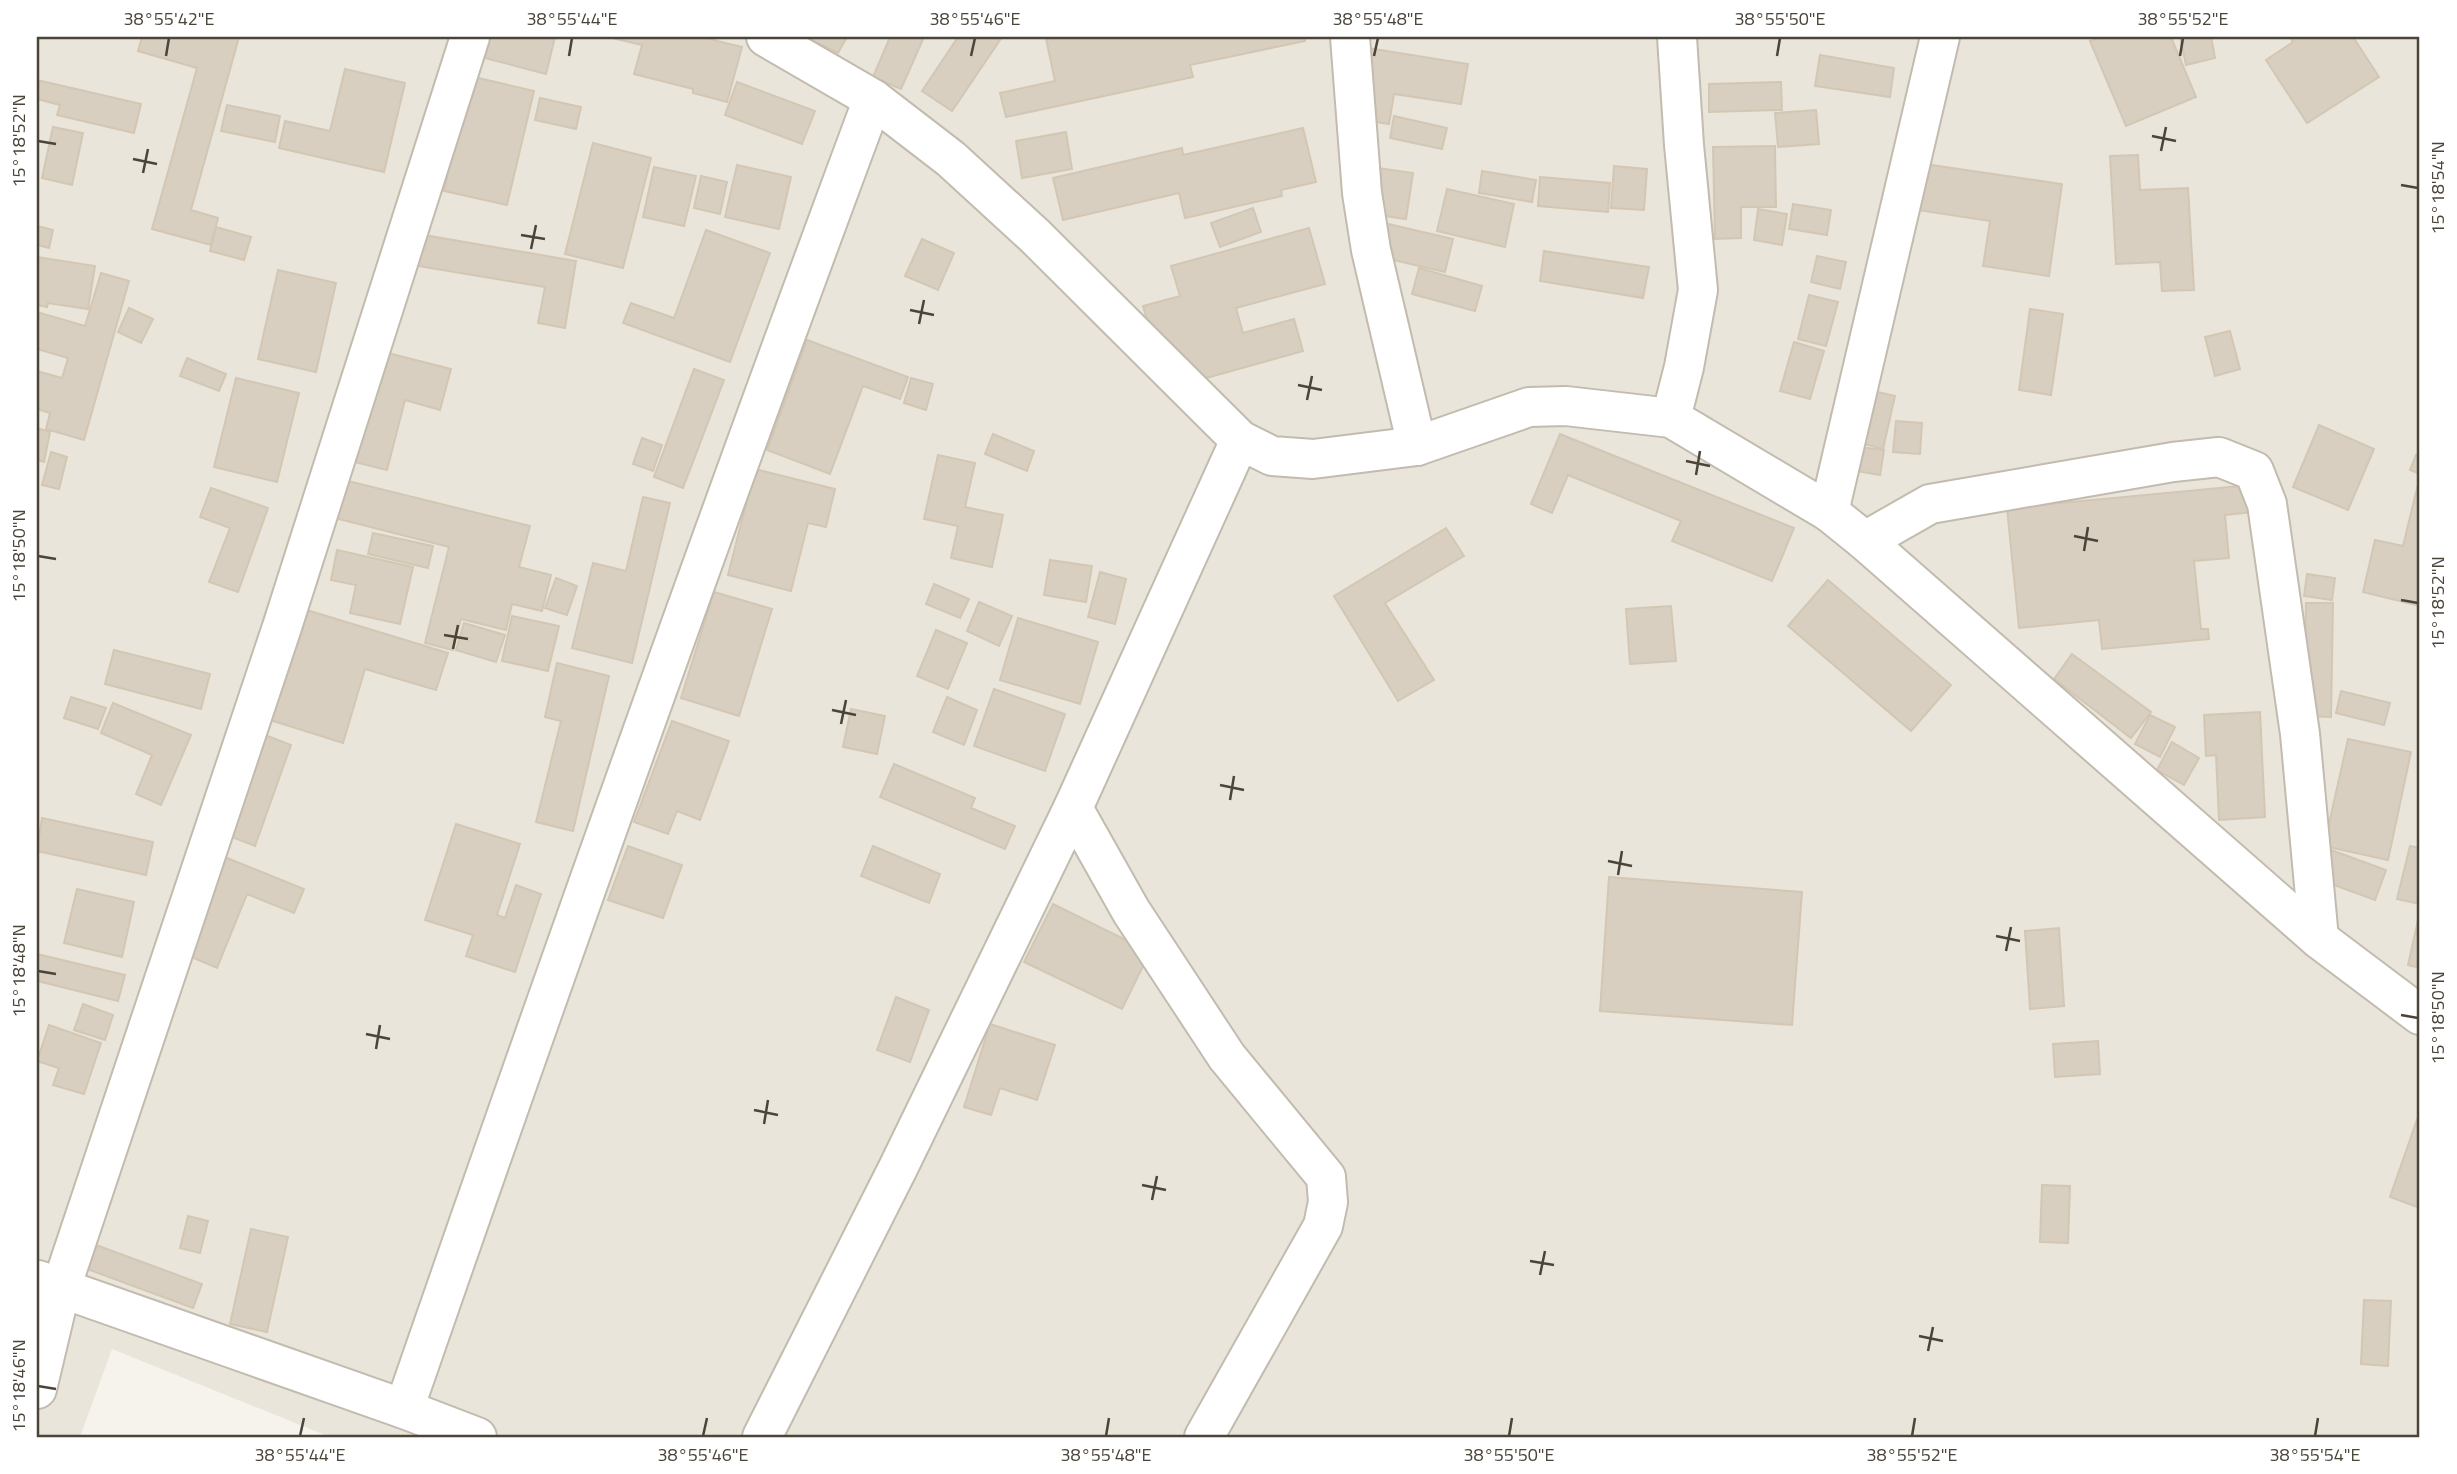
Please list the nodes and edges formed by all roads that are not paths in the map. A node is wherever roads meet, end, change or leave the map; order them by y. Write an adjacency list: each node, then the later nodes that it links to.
1 (470, 37): 16 (street)
2 (766, 37): 6 (street)
3 (1350, 37): 10 (street)
4 (1677, 37): 8 (street)
5 (1940, 37): 11 (street)
6 (813, 48): 7 (street)
7 (873, 99): 9 (street); 18 (street)
8 (1671, 418): 10 (street); 11 (street)
9 (1240, 440): 10 (street); 13 (street)
10 (1417, 446)
11 (1829, 512): 12 (street)
12 (1865, 541): 14 (street); 14 (street)
13 (1073, 808): 20 (street); 21 (street)
14 (2319, 939): 15 (street)
15 (2420, 1015)
16 (49, 1284): 17 (street); 18 (street)
17 (37, 1389)
18 (404, 1409): 19 (street)
19 (477, 1437)
20 (762, 1437)
21 (1205, 1437)

